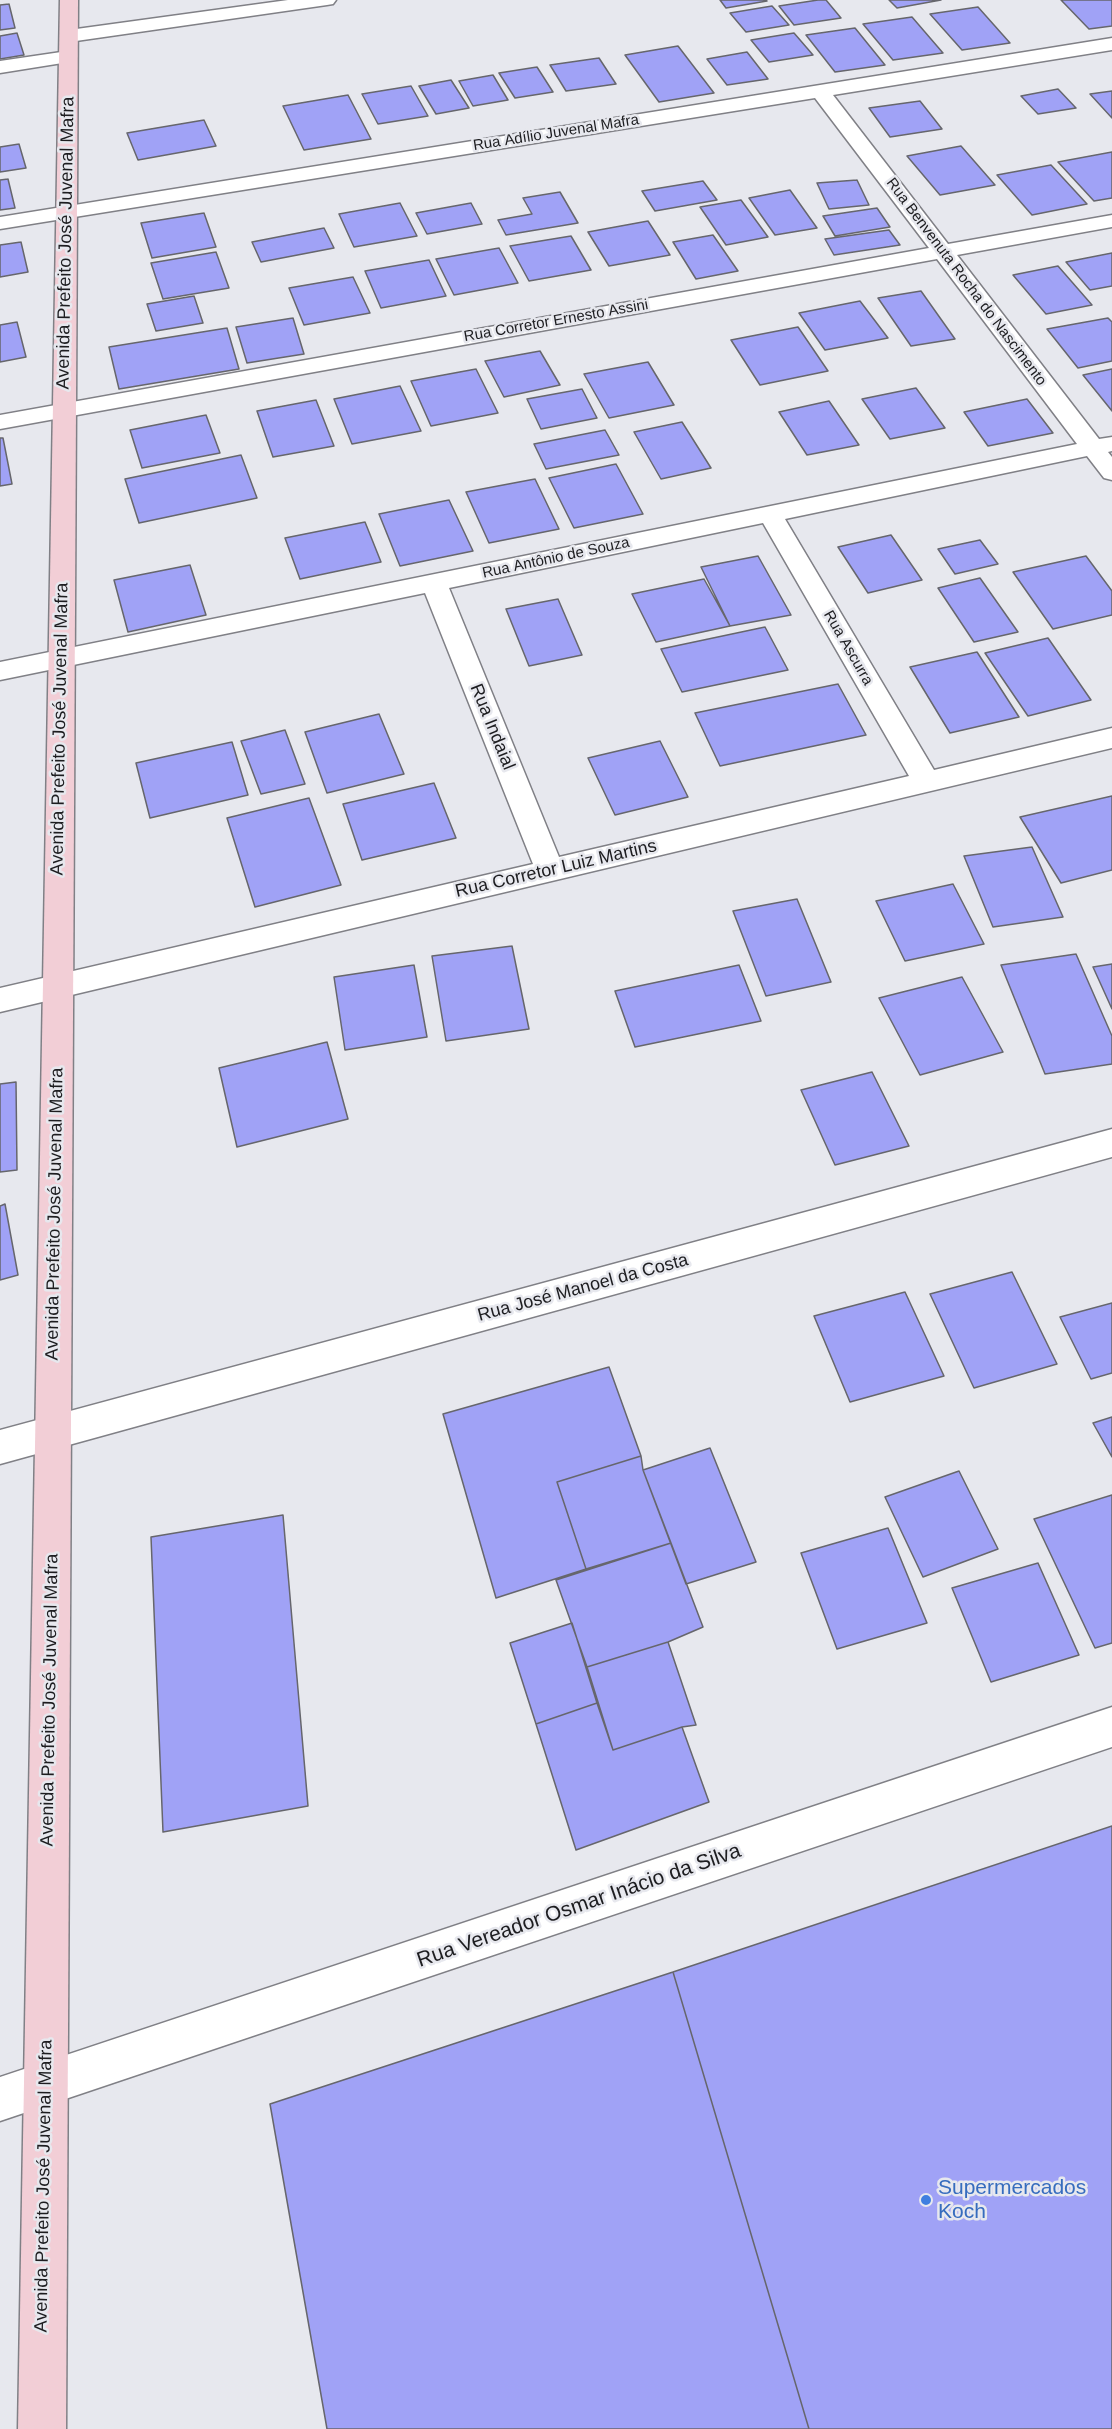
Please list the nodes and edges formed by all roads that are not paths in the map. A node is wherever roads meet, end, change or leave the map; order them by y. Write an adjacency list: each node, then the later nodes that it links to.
1 (69, 0): 4 (main road, Avenida Prefeito José Juvenal Mafra)
2 (327, 0): 4 (street)
3 (1112, 44): 6 (street, Rua Adílio Juvenal Mafra)
4 (68, 47): 5 (street); 7 (main road, Avenida Prefeito José Juvenal Mafra)
5 (0, 67)
6 (820, 91): 7 (street, Rua Adílio Juvenal Mafra); 10 (street, Rua Benvenuta Rocha do Nascimento)
7 (66, 212): 9 (street, Rua Adílio Juvenal Mafra); 11 (main road, Avenida Prefeito José Juvenal Mafra)
8 (1112, 221): 10 (street, Rua Corretor Ernesto Assini)
9 (0, 223)
10 (943, 252): 11 (street, Rua Corretor Ernesto Assini); 13 (street, Rua Benvenuta Rocha do Nascimento)
11 (64, 410): 12 (street, Rua Corretor Ernesto Assini); 17 (main road, Avenida Prefeito José Juvenal Mafra)
12 (0, 422)
13 (1102, 446): 14 (street, Rua Benvenuta Rocha do Nascimento); 15 (street, Rua Antônio de Souza)
14 (1112, 473)
15 (770, 514): 16 (street, Rua Antônio de Souza); 20 (street, Rua Ascurra)
16 (434, 583): 17 (street, Rua Antônio de Souza); 21 (street, Rua Indaial)
17 (61, 659): 18 (street, Rua Antônio de Souza); 22 (main road, Avenida Prefeito José Juvenal Mafra)
18 (0, 671)
19 (1112, 738): 20 (street, Rua Corretor Luiz Martins)
20 (927, 782): 21 (street, Rua Corretor Luiz Martins)
21 (550, 871): 22 (street, Rua Corretor Luiz Martins)
22 (57, 987): 23 (street, Rua Corretor Luiz Martins); 25 (main road, Avenida Prefeito José Juvenal Mafra)
23 (0, 1000)
24 (1112, 1143): 25 (street, Rua José Manoel da Costa)
25 (53, 1433): 26 (street, Rua José Manoel da Costa); 28 (main road, Avenida Prefeito José Juvenal Mafra)
26 (0, 1447)
27 (1112, 1727): 28 (street, Rua Vereador Osmar Inácio da Silva)
28 (46, 2084): 29 (street, Rua Vereador Osmar Inácio da Silva); 30 (main road, Avenida Prefeito José Juvenal Mafra)
29 (0, 2099)
30 (42, 2429)

